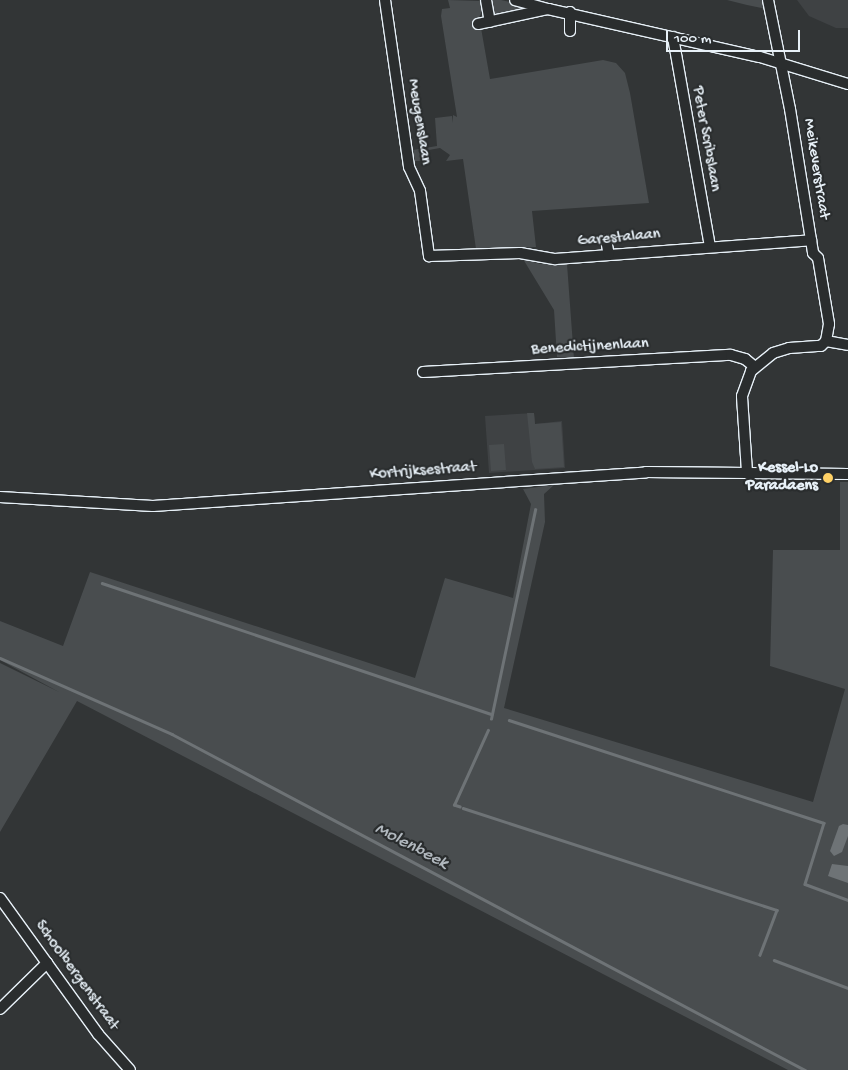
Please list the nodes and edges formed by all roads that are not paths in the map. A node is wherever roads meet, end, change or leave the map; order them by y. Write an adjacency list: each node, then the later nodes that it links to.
1 (385, 0): 8 (street, Meugenslaan)
2 (392, 0): 8 (street, Meugenslaan)
3 (486, 0): 9 (street)
4 (515, 0): 6 (street)
5 (768, 0): 13 (street, Meikeverstraat)
6 (548, 8): 7 (street); 9 (street)
7 (570, 12): 11 (street); 12 (street)
8 (388, 21): 19 (street, Meugenslaan)
9 (490, 22): 10 (street)
10 (478, 24)
11 (570, 31)
12 (673, 37): 13 (street); 17 (street, Peter Scribslaan)
13 (779, 62): 14 (street); 16 (street, Meikeverstraat)
14 (848, 84)
15 (606, 240): 18 (street)
16 (811, 240): 17 (street, Garestalaan); 20 (street, Meikeverstraat)
17 (710, 246): 18 (street, Garestalaan)
18 (609, 255): 19 (street, Garestalaan)
19 (430, 256)
20 (826, 341): 21 (street); 22 (street)
21 (848, 345)
22 (755, 367): 23 (street, Benedictijnenlaan); 24 (street)
23 (423, 372)
24 (747, 472): 25 (street, Kortrijksestraat); 26 (street, Kortrijksestraat)
25 (848, 474)
26 (0, 497)
27 (0, 898): 28 (street, Schoolbergenstraat)
28 (47, 963): 29 (street); 30 (street, Schoolbergenstraat)
29 (0, 1009)
30 (130, 1070)

